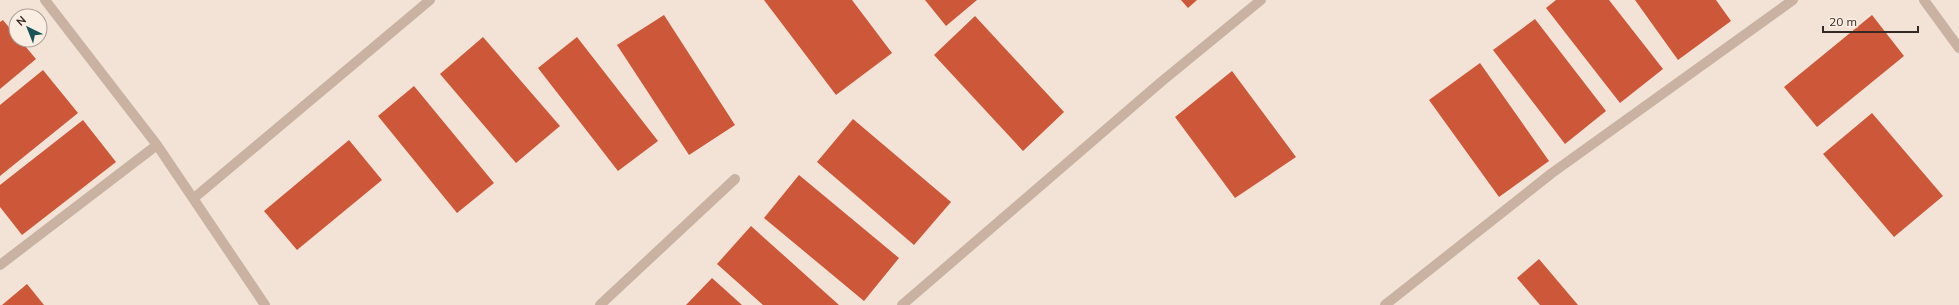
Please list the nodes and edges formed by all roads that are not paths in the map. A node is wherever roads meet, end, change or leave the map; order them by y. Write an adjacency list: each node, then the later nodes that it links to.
1 (45, 0): 7 (street)
2 (430, 0): 9 (street)
3 (1261, 0): 13 (street)
4 (1792, 0): 14 (street)
5 (1924, 0): 6 (street)
6 (1959, 48)
7 (157, 145): 9 (street); 10 (street)
8 (734, 179): 12 (street)
9 (194, 198): 11 (street)
10 (0, 265)
11 (265, 305)
12 (600, 305)
13 (902, 305)
14 (1385, 305)

